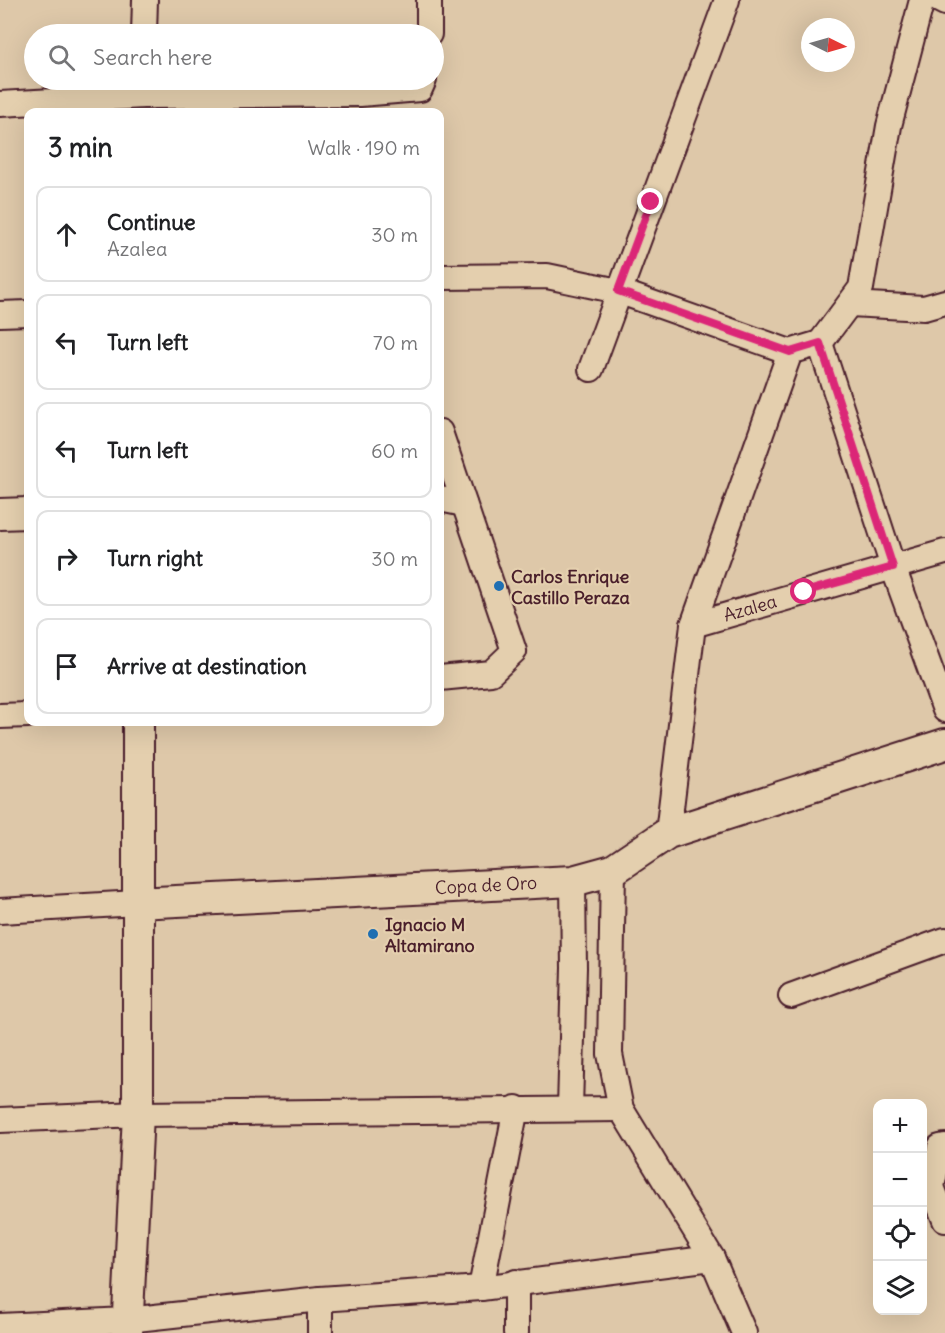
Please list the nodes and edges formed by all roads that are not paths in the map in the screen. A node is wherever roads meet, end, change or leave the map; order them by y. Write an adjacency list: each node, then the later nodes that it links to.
1 (145, 0): 7 (street)
2 (429, 0): 8 (street)
3 (726, 0): 14 (street)
4 (922, 0): 16 (street)
5 (939, 0): 6 (street)
6 (945, 3)
7 (144, 24)
8 (429, 24)
9 (416, 90): 11 (street)
10 (143, 96): 11 (street); 12 (street)
11 (359, 103)
12 (0, 104)
13 (444, 277): 14 (street)
14 (618, 291): 20 (street); 21 (street)
15 (945, 302): 16 (street)
16 (850, 304): 19 (street)
17 (24, 313): 18 (street)
18 (0, 314)
19 (820, 343): 20 (street); 28 (street)
20 (790, 352): 29 (street)
21 (591, 369)
22 (444, 444): 24 (street)
23 (444, 500): 24 (street)
24 (464, 504): 30 (street)
25 (24, 513): 26 (street)
26 (0, 514)
27 (945, 552): 28 (street, Azalea)
28 (893, 567): 29 (street, Azalea); 31 (street)
29 (693, 625): 36 (street)
30 (444, 678)
31 (945, 710)
32 (24, 715): 33 (street)
33 (0, 717)
34 (138, 726): 39 (street)
35 (945, 744): 36 (street, Copa de Oro)
36 (668, 833): 37 (street, Copa de Oro)
37 (613, 870): 38 (street, Copa de Oro); 45 (street)
38 (573, 881): 39 (street, Copa de Oro); 44 (street)
39 (137, 903): 40 (street, Copa de Oro); 46 (street)
40 (0, 911)
41 (945, 940): 42 (street)
42 (791, 996)
43 (516, 1108): 44 (street); 46 (street); 52 (street)
44 (570, 1108): 45 (street)
45 (621, 1109): 50 (street)
46 (138, 1114): 47 (street); 55 (street)
47 (0, 1120)
48 (945, 1146): 49 (street)
49 (945, 1220)
50 (712, 1258): 51 (street); 58 (street)
51 (516, 1282): 52 (street); 57 (street)
52 (481, 1288): 53 (street)
53 (320, 1299): 55 (street); 56 (street)
54 (0, 1326): 55 (street)
55 (127, 1326)
56 (320, 1333)
57 (516, 1333)
58 (744, 1333)

